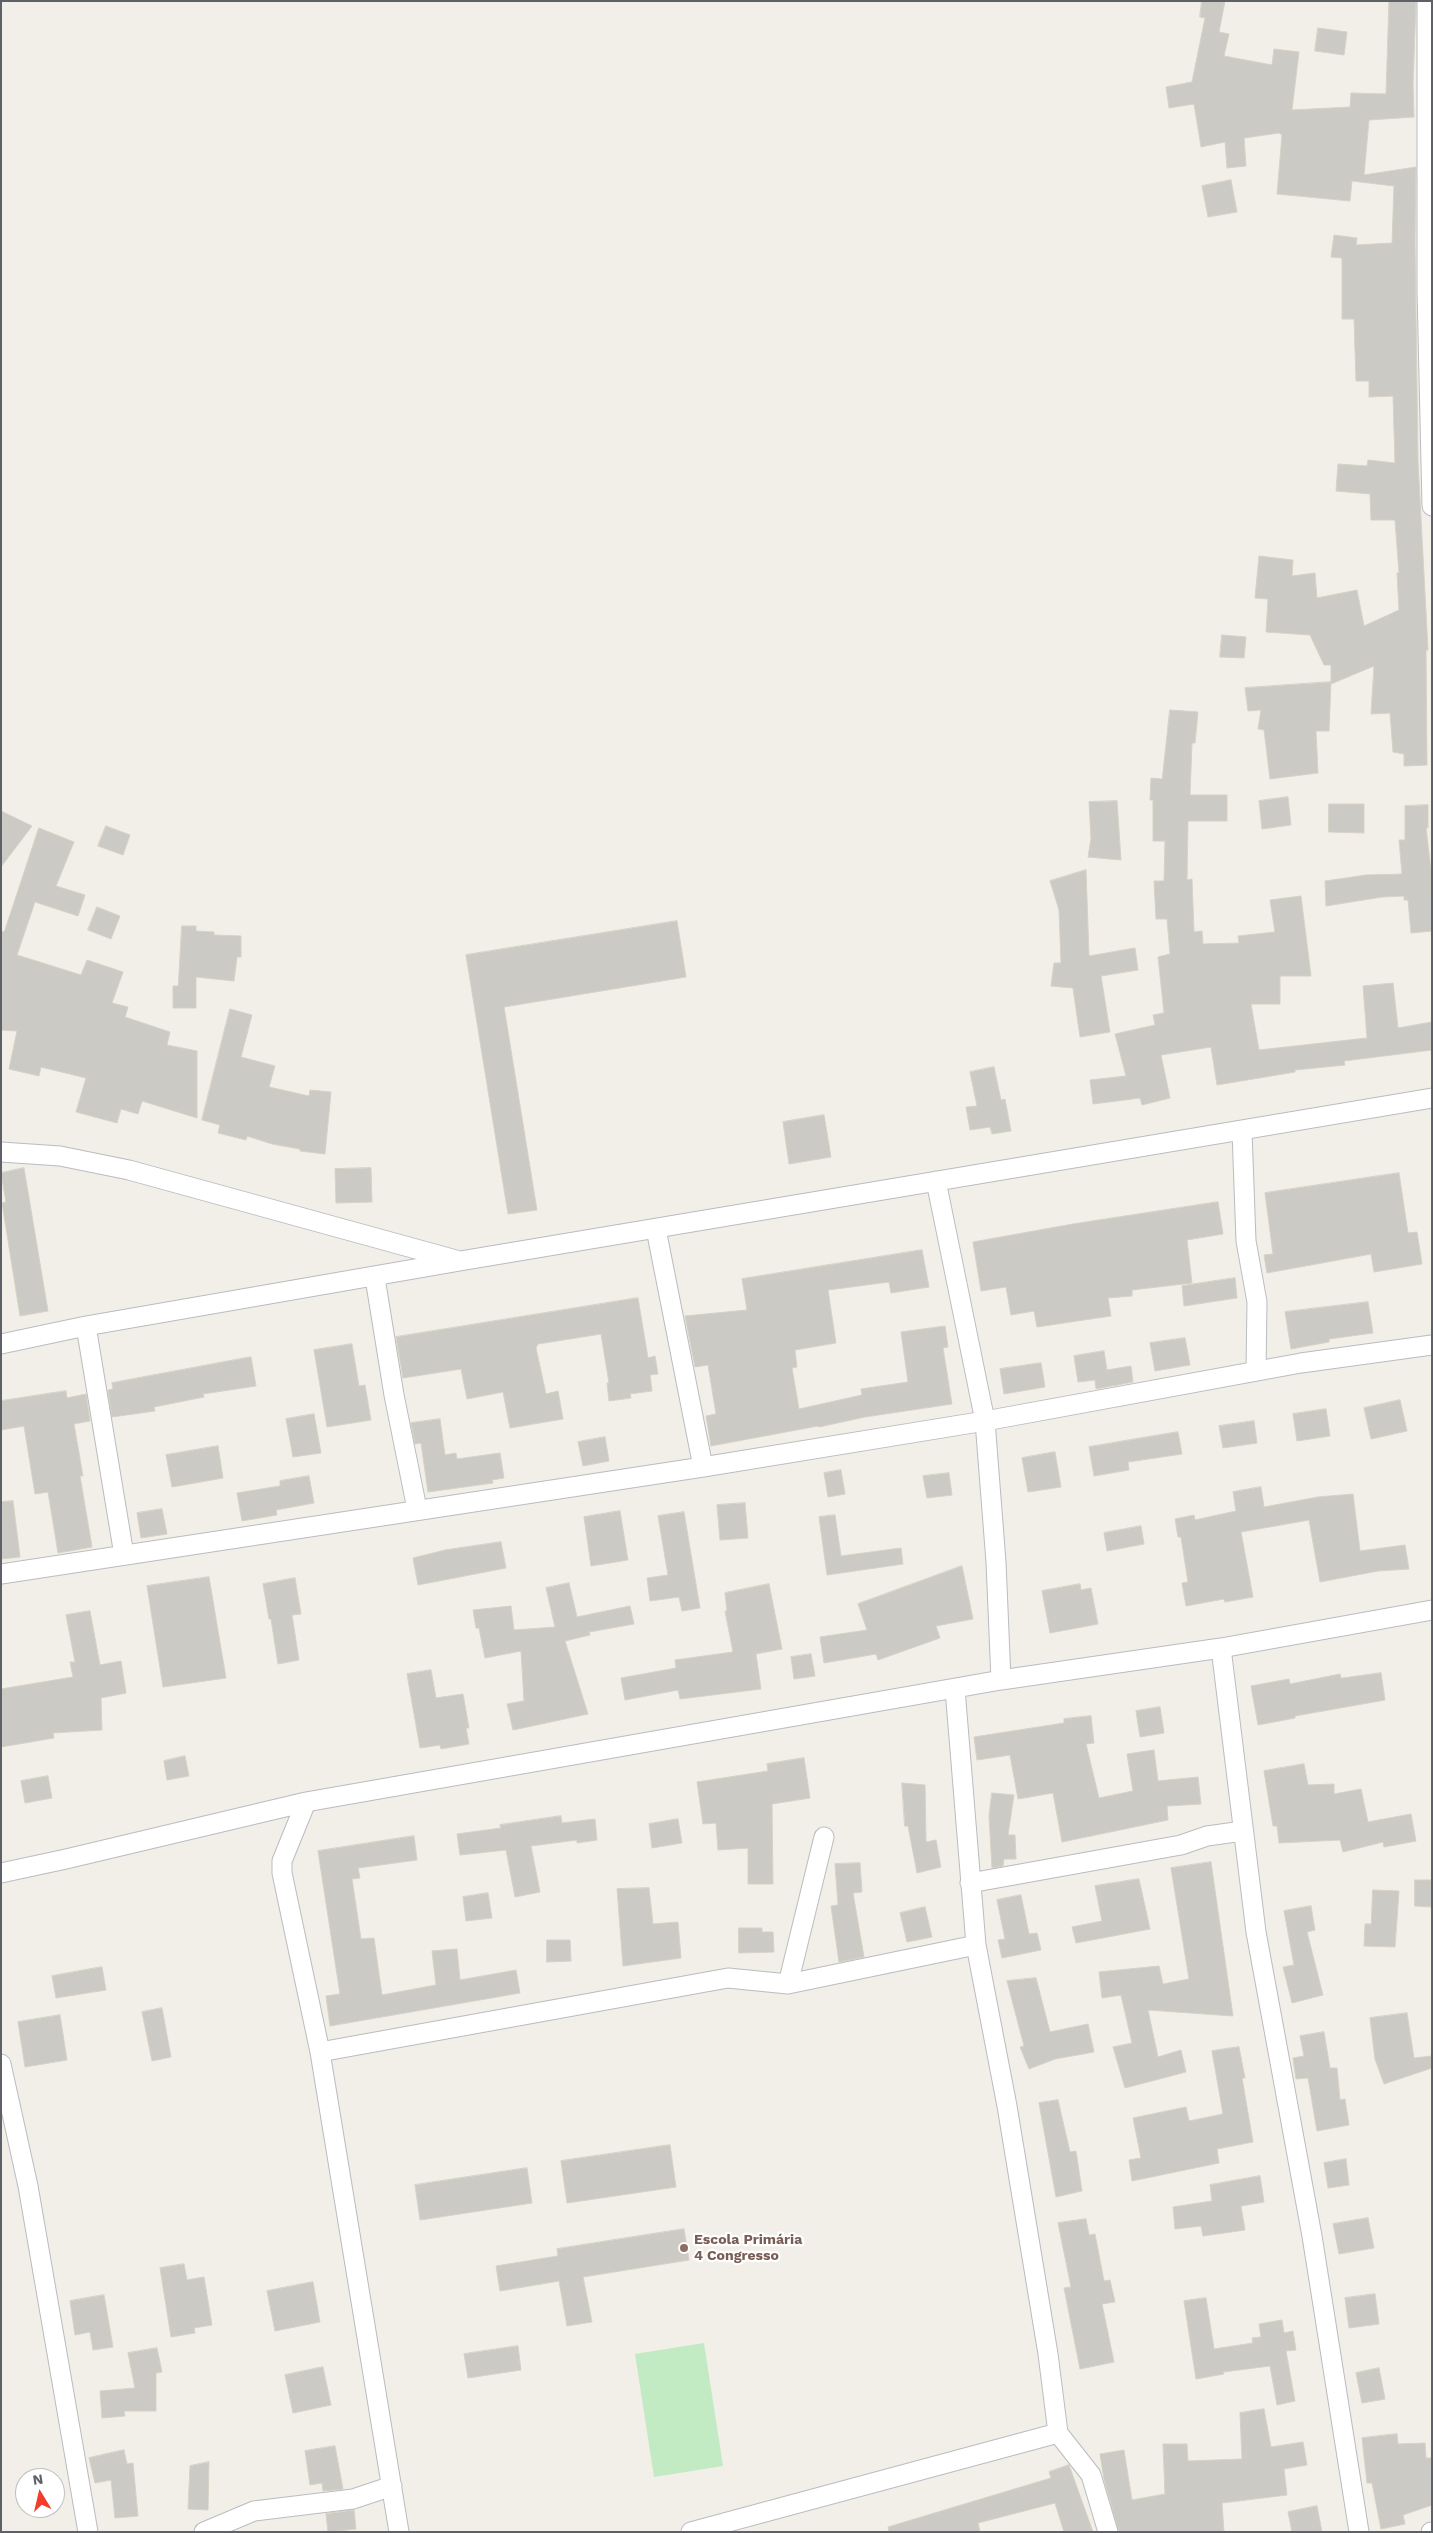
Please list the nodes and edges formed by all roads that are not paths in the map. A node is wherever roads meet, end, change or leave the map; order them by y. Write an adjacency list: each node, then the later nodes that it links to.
1 (1427, 1): 2 (street)
2 (1432, 506)
3 (1432, 1098): 4 (street)
4 (1242, 1131): 6 (street); 13 (street)
5 (1, 1152): 8 (street)
6 (936, 1182): 7 (street); 14 (street)
7 (656, 1229): 8 (street); 15 (street)
8 (460, 1261): 9 (street)
9 (375, 1278): 10 (street); 16 (street)
10 (86, 1326): 11 (street); 17 (street)
11 (1, 1344)
12 (1432, 1344): 13 (street)
13 (1256, 1371): 14 (street)
14 (985, 1421): 15 (street); 21 (street)
15 (703, 1467): 16 (street)
16 (418, 1509): 17 (street)
17 (124, 1555): 18 (street)
18 (1, 1574)
19 (1432, 1610): 20 (street)
20 (1221, 1648): 21 (street); 24 (street)
21 (1001, 1680): 22 (street)
22 (955, 1690): 23 (street); 28 (street)
23 (306, 1802): 26 (street); 32 (street)
24 (1243, 1831): 28 (street); 42 (street)
25 (824, 1837): 31 (street)
26 (66, 1859): 27 (street); 29 (street)
27 (1, 1872)
28 (970, 1883): 30 (street)
29 (1, 1886)
30 (976, 1945): 31 (street); 34 (street)
31 (788, 1984): 32 (street)
32 (320, 2052): 35 (street)
33 (1, 2064): 37 (street)
34 (1058, 2433): 36 (street); 41 (street)
35 (392, 2486): 38 (street); 39 (street)
36 (744, 2524): 40 (street)
37 (88, 2532)
38 (204, 2532)
39 (399, 2532)
40 (691, 2532)
41 (1108, 2532)
42 (1359, 2532)

